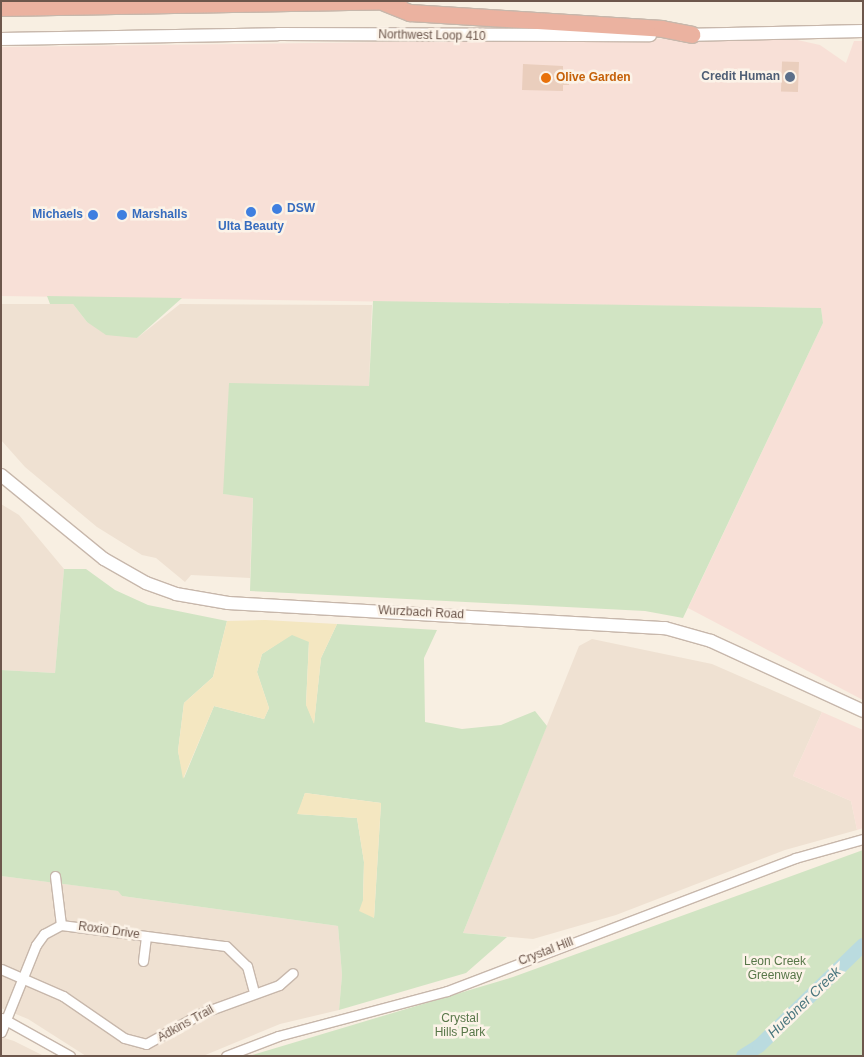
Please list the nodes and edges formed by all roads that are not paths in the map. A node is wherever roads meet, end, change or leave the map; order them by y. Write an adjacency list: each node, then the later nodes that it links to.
1 (399, 1): 2 (highway)
2 (383, 2): 3 (highway); 5 (highway)
3 (1, 8)
4 (863, 31): 5 (main road, Northwest Loop 410)
5 (692, 35): 6 (main road, Northwest Loop 410)
6 (1, 39)
7 (1, 475): 8 (main road, Wurzbach Road)
8 (863, 711)
9 (863, 839): 21 (street, Crystal Hill)
10 (55, 876): 11 (street)
11 (61, 925): 12 (street, Roxio Drive); 16 (street, Roxio Drive)
12 (146, 936): 13 (street); 17 (street, Roxio Drive)
13 (143, 961)
14 (1, 969): 16 (street, Adkins Trail)
15 (294, 973): 17 (street, Adkins Trail)
16 (22, 977): 17 (street, Adkins Trail); 18 (street, Roxio Drive)
17 (254, 992)
18 (4, 1019): 19 (street, Roxio Drive); 20 (street)
19 (1, 1032)
20 (67, 1055)
21 (226, 1056)

